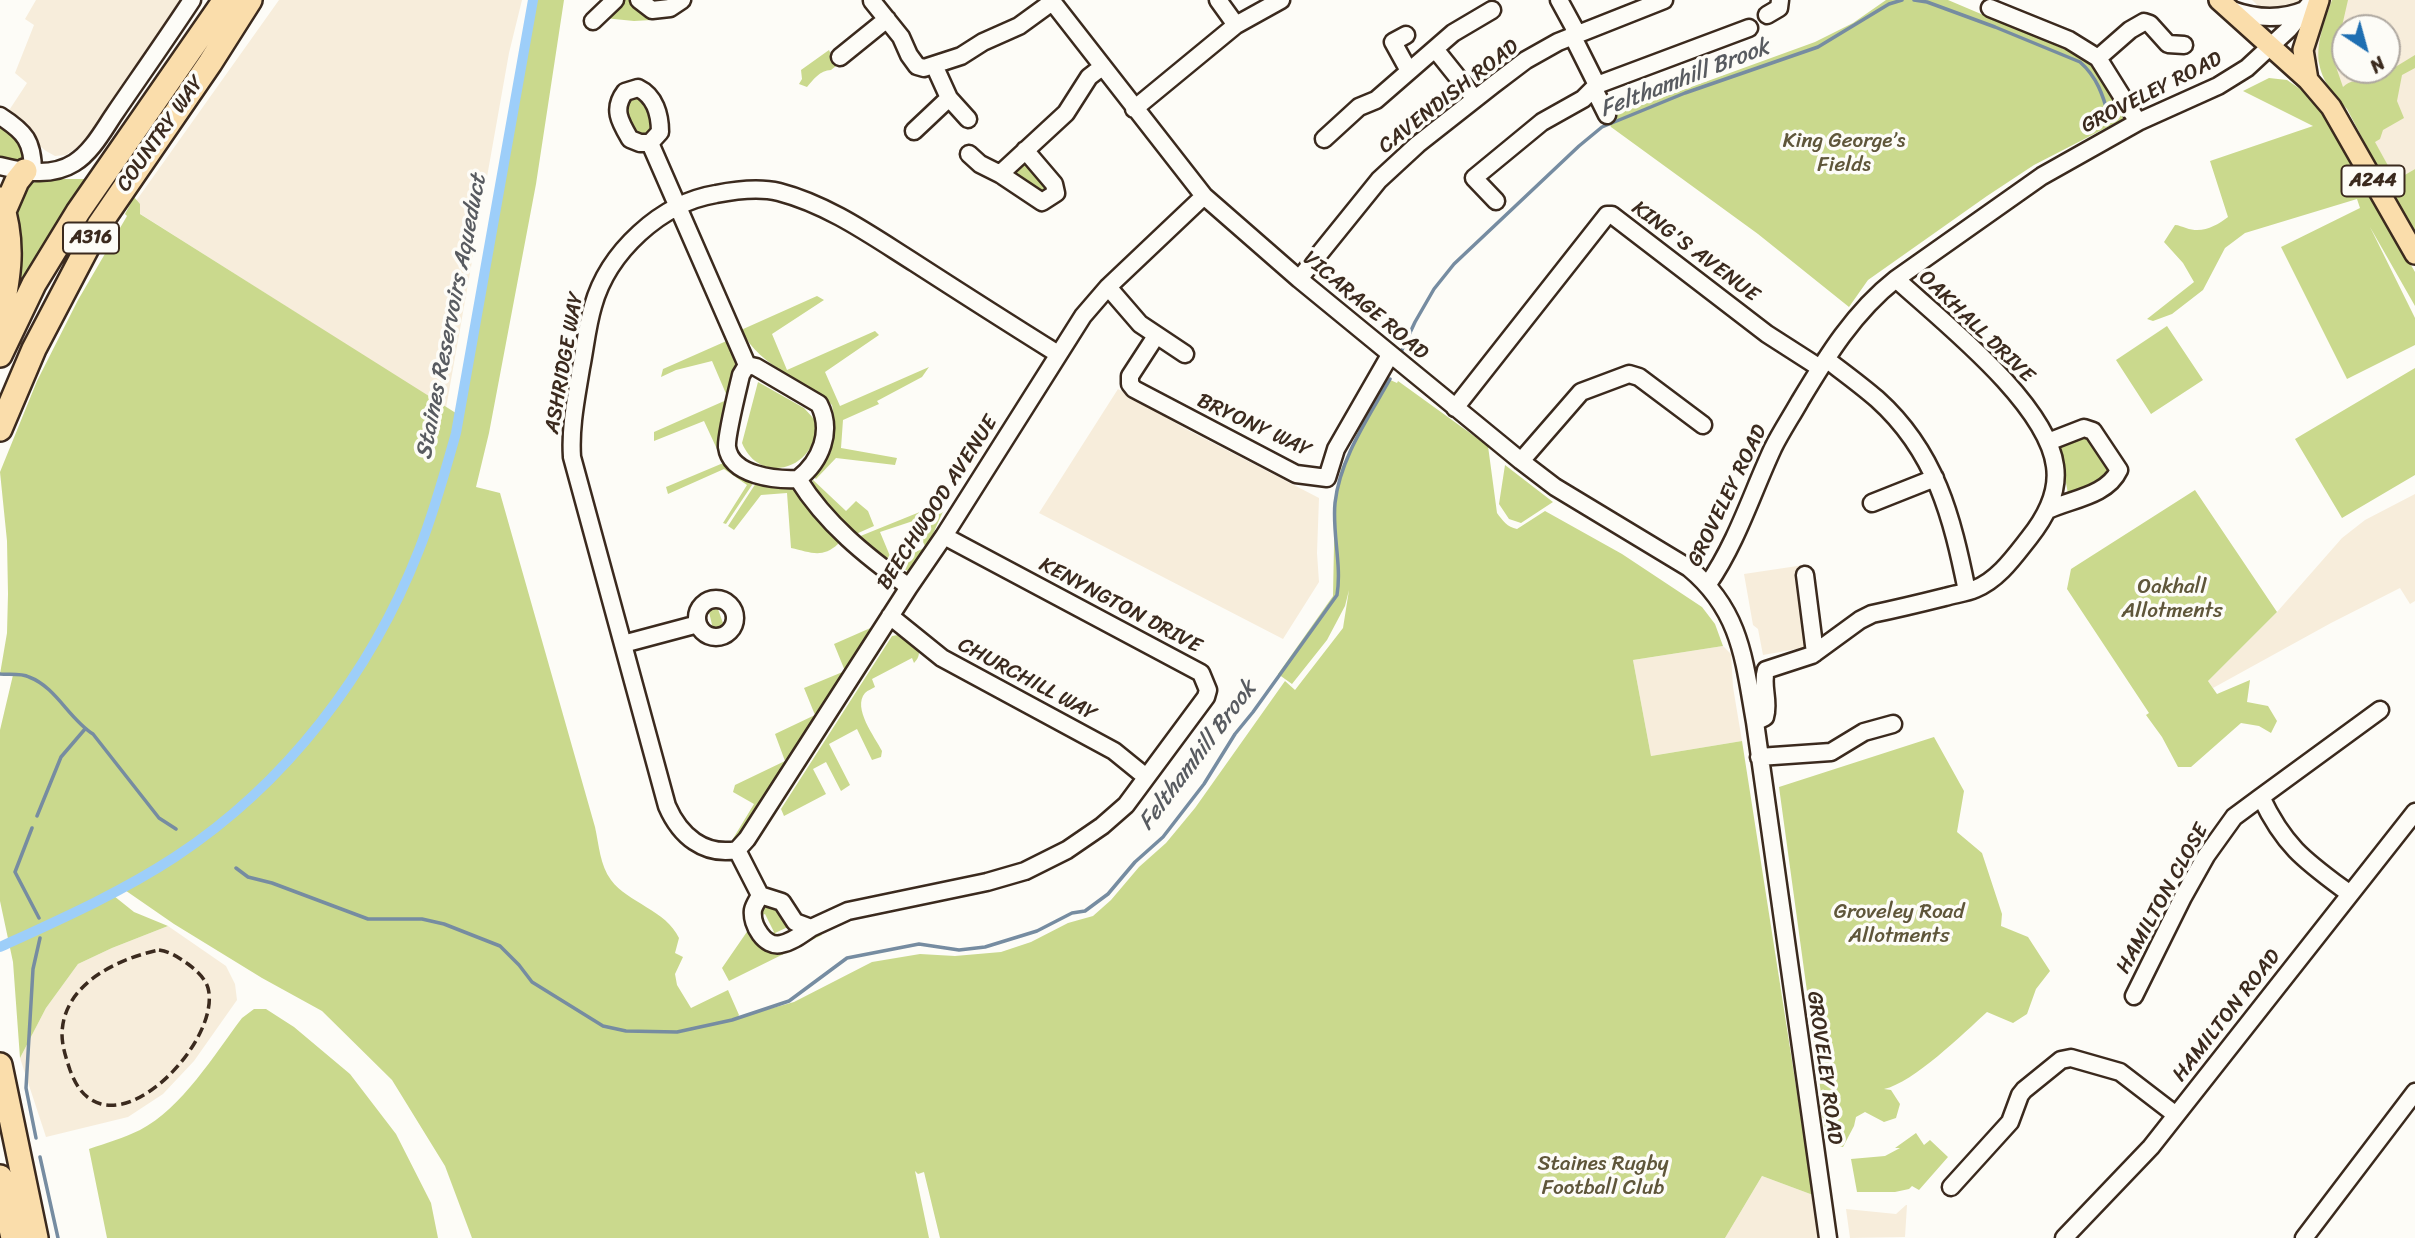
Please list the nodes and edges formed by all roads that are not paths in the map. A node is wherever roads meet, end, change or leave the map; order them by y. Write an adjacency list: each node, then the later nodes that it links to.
1 (192, 0): 50 (street)
2 (225, 0): 64 (highway, COUNTRY WAY / A316)
3 (250, 0): 31 (highway, A316)
4 (261, 0): 31 (highway, A316)
5 (615, 0): 21 (street)
6 (639, 0): 7 (street)
7 (682, 0)
8 (1218, 0): 22 (street)
9 (1281, 0): 22 (street)
10 (1559, 0): 24 (street)
11 (1664, 0): 24 (street, CAVENDISH ROAD)
12 (1780, 0): 19 (street)
13 (872, 1): 20 (street)
14 (1051, 1): 32 (street); 33 (street, VICARAGE ROAD)
15 (2313, 3): 16 (street, A244); 27 (street, GROVELEY ROAD); 35 (main road)
16 (2224, 5): 27 (main road, A244)
17 (1990, 8): 30 (street)
18 (1492, 10): 28 (street)
19 (1767, 15)
20 (887, 19): 29 (street); 32 (street)
21 (593, 21)
22 (1236, 25): 39 (street)
23 (1749, 28): 36 (street)
24 (1574, 34): 36 (street); 38 (street, CAVENDISH ROAD)
25 (1406, 35): 34 (street)
26 (2184, 45): 30 (street)
27 (2270, 47): 35 (main road, A244); 43 (street, GROVELEY ROAD)
28 (1435, 49): 34 (street); 38 (street)
29 (840, 57)
30 (2098, 58): 43 (street)
31 (210, 63): 70 (highway, COUNTRY WAY / A316)
32 (934, 65): 37 (street)
33 (1102, 67): 39 (street, VICARAGE ROAD); 47 (street)
34 (1409, 71): 45 (street)
35 (2308, 80): 56 (main road, A244)
36 (1595, 87): 40 (street); 53 (street)
37 (949, 99): 42 (street); 44 (street)
38 (1475, 99): 57 (street, CAVENDISH ROAD)
39 (1133, 109): 52 (street, VICARAGE ROAD)
40 (1607, 115)
41 (0, 116): 50 (street)
42 (968, 119)
43 (2138, 122): 58 (street, GROVELEY ROAD)
44 (914, 131)
45 (1324, 139)
46 (650, 143): 55 (street)
47 (1025, 150): 51 (street); 51 (street)
48 (969, 154): 51 (street)
49 (0, 166): 50 (street)
50 (29, 172): 54 (highway)
51 (1000, 174)
52 (1204, 197): 57 (street, VICARAGE ROAD); 59 (street, BEECHWOOD AVENUE)
53 (1496, 201)
54 (2, 205): 60 (highway)
55 (679, 206): 62 (street, ASHRIDGE WAY); 67 (street); 84 (street, ASHRIDGE WAY)
56 (2415, 254)
57 (1299, 279): 65 (street, VICARAGE ROAD)
58 (1896, 279): 66 (street, GROVELEY ROAD); 71 (street, OAKHALL DRIVE)
59 (1108, 287): 61 (street); 62 (street, BEECHWOOD AVENUE)
60 (0, 320)
61 (1156, 336): 63 (street); 65 (street, BRYONY WAY)
62 (1058, 354): 77 (street, BEECHWOOD AVENUE)
63 (1185, 354)
64 (0, 355)
65 (1390, 355): 68 (street, VICARAGE ROAD)
66 (1823, 363): 68 (street, KING'S AVENUE); 73 (street); 79 (street, GROVELEY ROAD)
67 (747, 365): 74 (street); 74 (street)
68 (1455, 408): 72 (street, VICARAGE ROAD)
69 (1703, 425): 72 (street)
70 (0, 429)
71 (2048, 442): 76 (street, OAKHALL DRIVE); 76 (street)
72 (1521, 461): 79 (street, VICARAGE ROAD)
73 (1935, 478): 75 (street); 81 (street)
74 (798, 479): 80 (street)
75 (1872, 503)
76 (2045, 515): 81 (street)
77 (944, 536): 80 (street, BEECHWOOD AVENUE); 90 (street, KENYNGTON DRIVE)
78 (1805, 575): 85 (street)
79 (1708, 584): 87 (street, GROVELEY ROAD)
80 (909, 587): 82 (street, BEECHWOOD AVENUE)
81 (1967, 592): 85 (street)
82 (890, 616): 90 (street, CHURCHILL WAY); 93 (street, BEECHWOOD AVENUE)
83 (698, 624): 84 (street)
84 (622, 644): 93 (street, ASHRIDGE WAY)
85 (1815, 653): 87 (street)
86 (2380, 711): 91 (street, HAMILTON CLOSE)
87 (1755, 722): 89 (street, GROVELEY ROAD)
88 (1893, 724): 89 (street)
89 (1759, 757): 105 (street, GROVELEY ROAD)
90 (1146, 777): 96 (street, KENYNGTON DRIVE)
91 (2261, 797): 94 (street); 97 (street, HAMILTON CLOSE)
92 (2415, 811): 94 (street, HAMILTON ROAD)
93 (734, 850): 95 (street, KENYNGTON DRIVE)
94 (2350, 894): 100 (street, HAMILTON ROAD)
95 (760, 895): 96 (street); 96 (street, KENYNGTON DRIVE)
96 (811, 928)
97 (2134, 995)
98 (0, 1065): 104 (highway)
99 (2415, 1092): 107 (street)
100 (2176, 1115): 102 (street); 106 (street, HAMILTON ROAD)
101 (0, 1177): 103 (highway)
102 (1951, 1187)
103 (13, 1238)
104 (36, 1238)
105 (1828, 1238)
106 (2064, 1238)
107 (2304, 1238)

